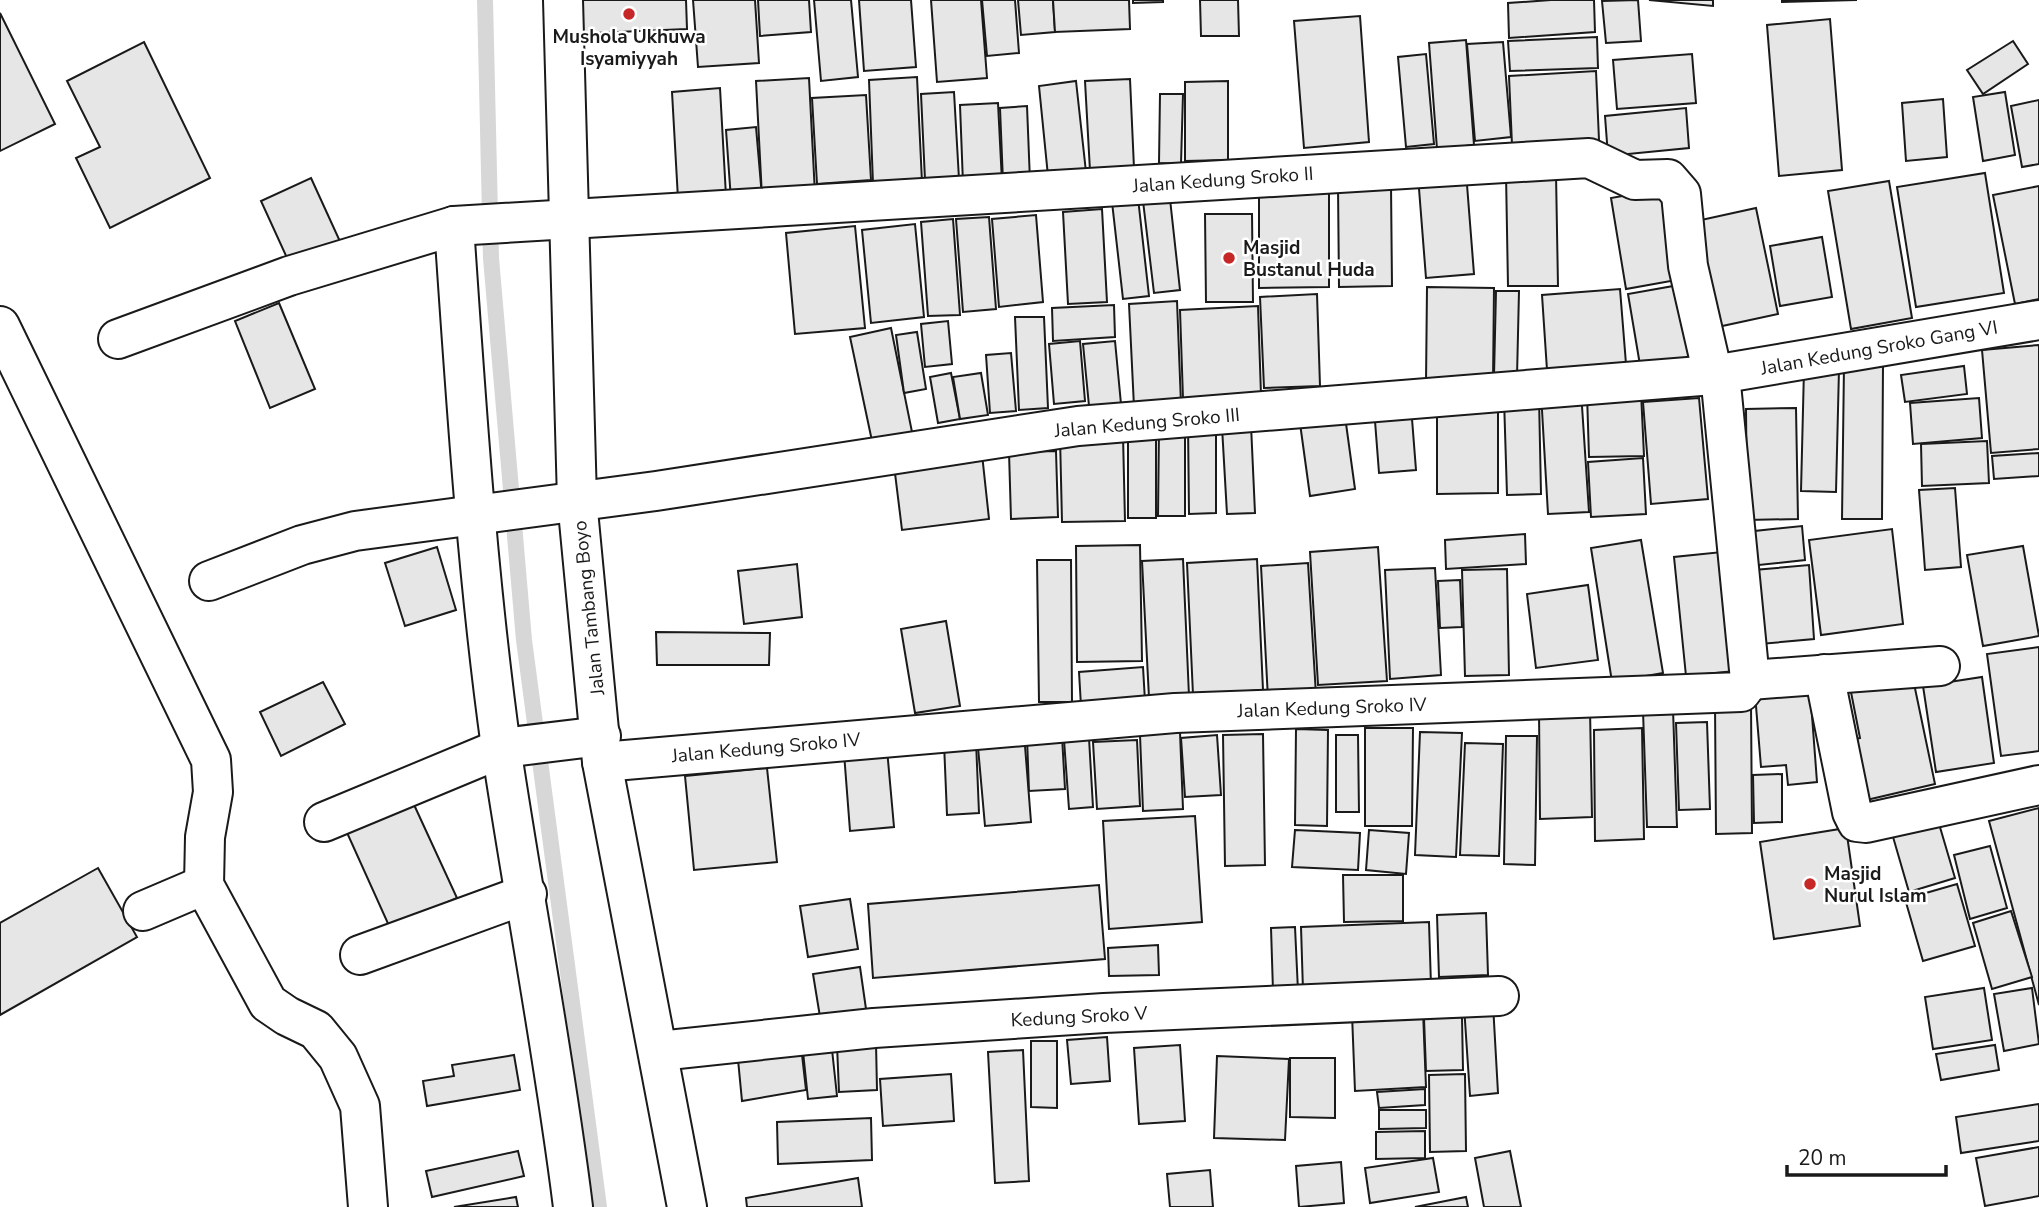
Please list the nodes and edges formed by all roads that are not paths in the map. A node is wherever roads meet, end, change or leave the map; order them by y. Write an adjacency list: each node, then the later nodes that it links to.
1 (563, 0): 2 (street, Jalan Tambang Boyo)
2 (555, 221): 3 (street, Jalan Kedung Sroko II); 7 (street, Jalan Kedung Sroko II); 8 (street, Jalan Tambang Boyo)
3 (465, 225): 6 (street, Jalan Kedung Sroko II); 9 (street)
4 (2039, 320): 7 (street, Jalan Kedung Sroko Gang VI)
5 (0, 326): 18 (street)
6 (118, 339)
7 (1716, 375): 8 (street, Jalan Kedung Sroko III); 13 (street)
8 (563, 502): 9 (street, Jalan Kedung Sroko III); 14 (street, Jalan Tambang Boyo)
9 (480, 514): 10 (street, Jalan Kedung Sroko III); 15 (street)
10 (209, 581)
11 (1940, 666): 12 (street)
12 (1824, 674): 13 (street); 16 (street)
13 (1750, 680): 14 (street, Jalan Kedung Sroko IV)
14 (595, 745): 15 (street, Jalan Kedung Sroko IV); 23 (street, Jalan Tambang Boyo)
15 (512, 747): 17 (street, Jalan Kedung Sroko IV); 19 (street)
16 (2039, 785)
17 (324, 822)
18 (204, 885): 20 (street); 24 (street)
19 (527, 894): 21 (street); 25 (street)
20 (143, 911)
21 (360, 955)
22 (1499, 996): 23 (street, Kedung Sroko V)
23 (659, 1051): 26 (street, Jalan Tambang Boyo)
24 (369, 1207)
25 (573, 1207)
26 (687, 1207)

